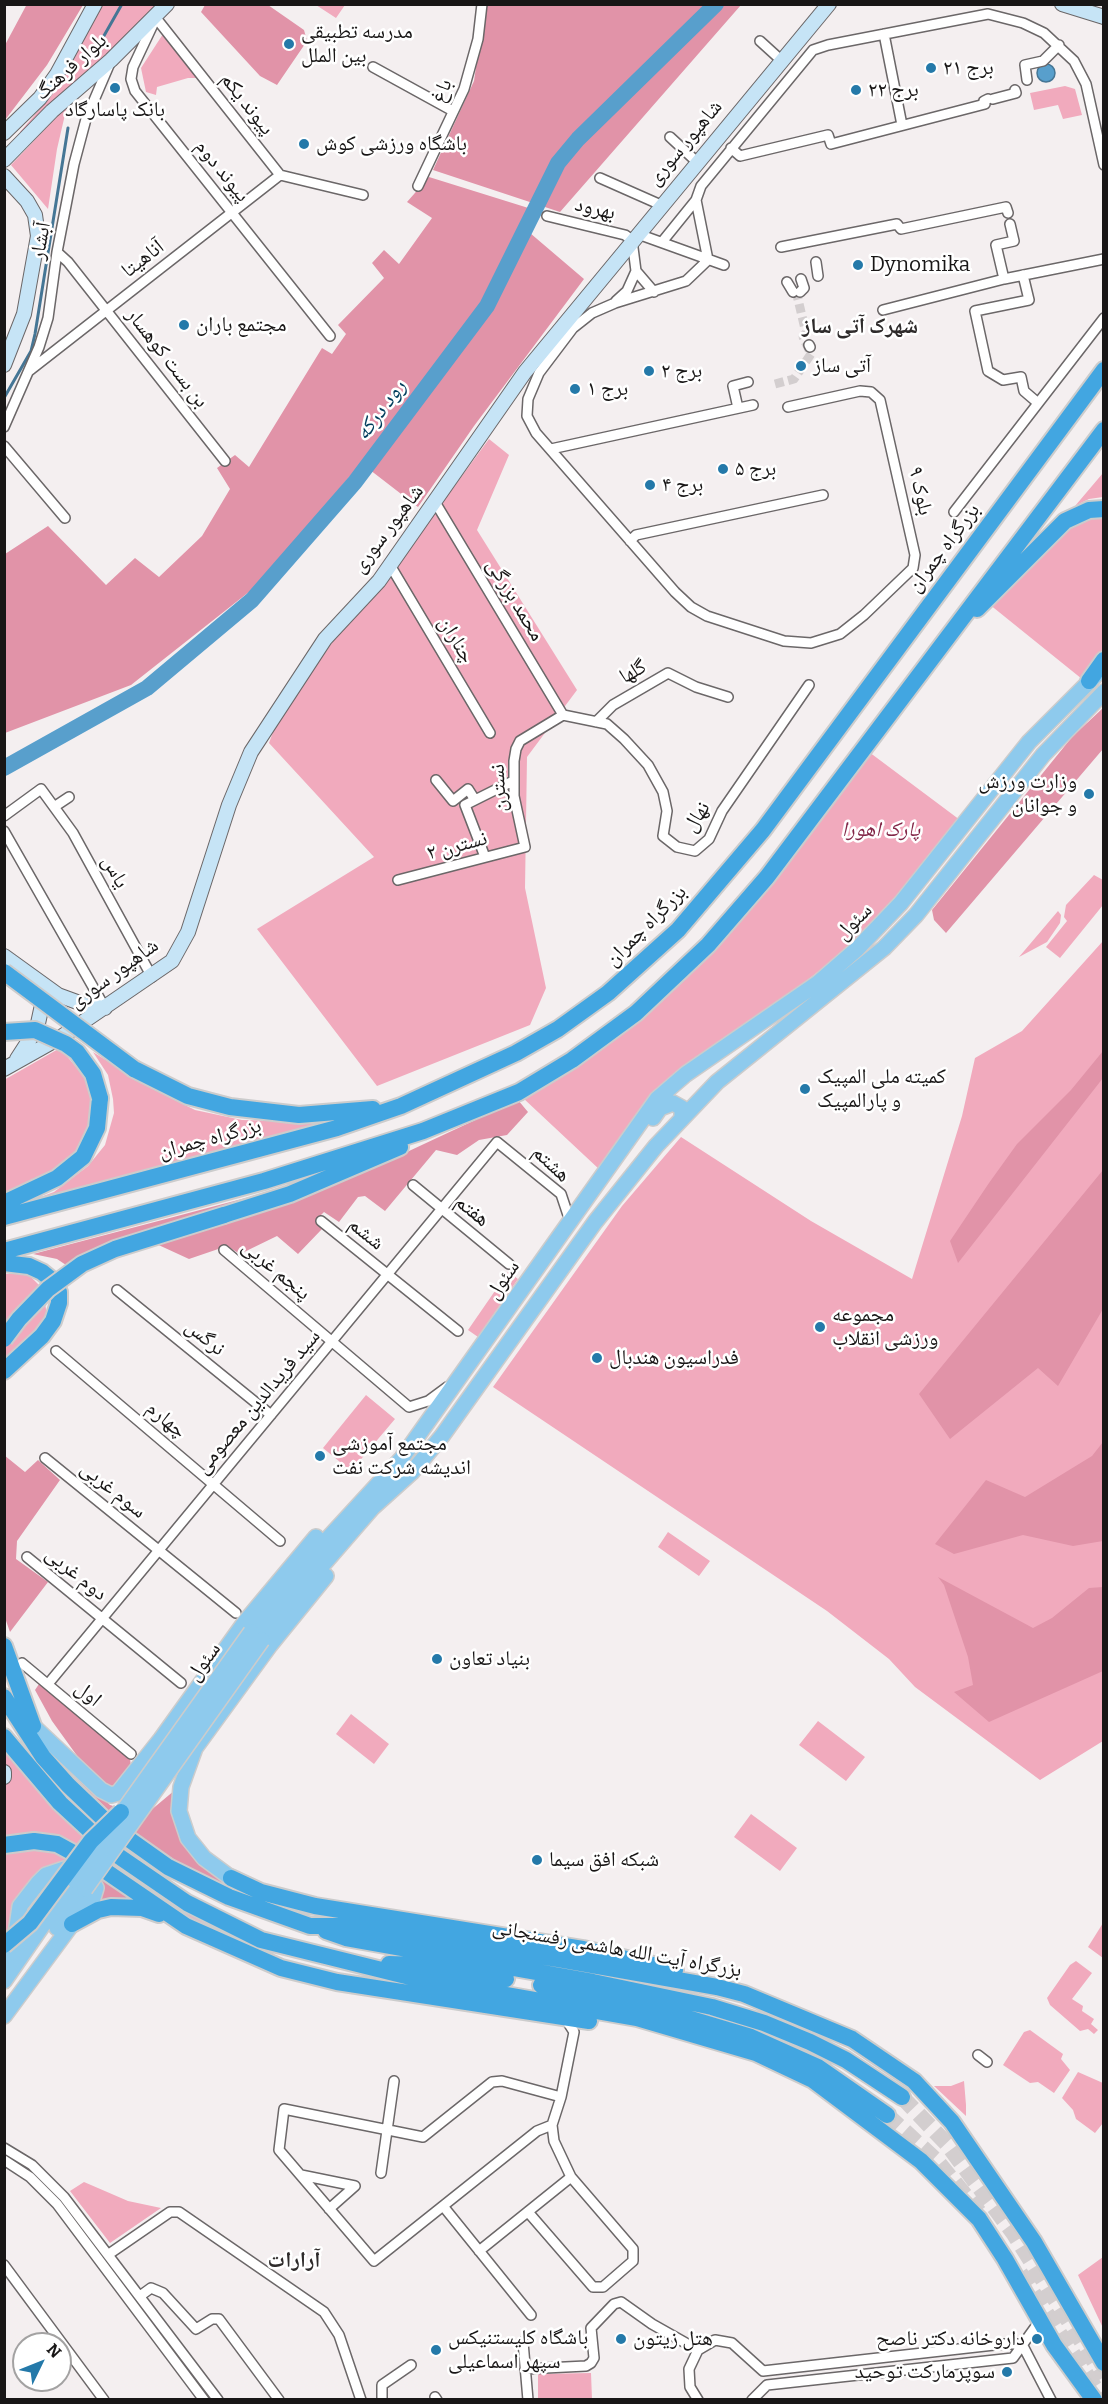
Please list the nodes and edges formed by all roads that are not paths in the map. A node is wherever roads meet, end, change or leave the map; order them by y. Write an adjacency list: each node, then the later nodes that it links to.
1 (95, 4): 18 (street, بلوار فرهنگ)
2 (167, 4): 9 (street, بلوار فرهنگ)
3 (482, 4): 16 (street, باغ)
4 (829, 4): 14 (street, شاهپور سوری)
5 (1062, 4): 8 (street)
6 (1094, 4): 7 (street)
7 (1104, 8)
8 (1104, 17)
9 (156, 18): 13 (street, بلوار فرهنگ); 24 (street, پیوند یکم); 31 (street, پیوند دوم)
10 (884, 34): 12 (street); 17 (street); 20 (street)
11 (760, 41): 14 (street)
12 (1059, 45): 17 (street); 23 (street)
13 (111, 60): 21 (street, بلوار فرهنگ); 38 (street, آبشار)
14 (782, 61): 22 (street, شاهپور سوری)
15 (373, 67): 16 (street)
16 (453, 111): 27 (street, باغ)
17 (902, 125): 20 (street)
18 (4, 133)
19 (670, 137): 22 (street)
20 (731, 148): 29 (street)
21 (4, 160)
22 (697, 162): 30 (street, شاهپور سوری)
23 (1104, 165)
24 (280, 175): 28 (street); 31 (street, آناهیتا)
25 (4, 176): 55 (street)
26 (600, 178): 30 (street)
27 (418, 186)
28 (363, 195)
29 (696, 200): 36 (street); 40 (street)
30 (661, 205): 35 (street, شاهپور سوری)
31 (232, 213): 51 (street, آناهیتا); 54 (street, پیوند دوم)
32 (1008, 213): 37 (street)
33 (547, 216): 35 (street, بهرود)
34 (1010, 224): 47 (street)
35 (635, 237): 36 (street, بهرود); 43 (street); 69 (street, شاهپور سوری)
36 (662, 242): 40 (street, بهرود)
37 (781, 247)
38 (57, 252): 51 (street, بن بست کوهسار); 57 (street, آبشار)
39 (1104, 259): 44 (street)
40 (708, 260): 42 (street, بهرود); 49 (street)
41 (816, 262): 45 (street)
42 (724, 265)
43 (636, 271): 49 (street); 50 (street)
44 (1023, 275): 47 (street); 59 (street)
45 (818, 276)
46 (801, 279): 48 (street)
47 (1004, 279): 52 (street)
48 (787, 282)
49 (654, 292): 50 (street)
50 (615, 303): 66 (street)
51 (107, 310): 57 (street, آناهیتا); 67 (street, بن بست کوهسار)
52 (883, 310)
53 (1104, 318): 59 (street)
54 (330, 336)
55 (4, 364)
56 (1104, 370): 105 (highway, بزرگراه چمران)
57 (28, 372): 63 (street, آبشار)
58 (748, 382): 62 (street)
59 (1038, 403): 71 (street)
60 (753, 405): 62 (street)
61 (788, 407): 73 (street, بلوک ۹)
62 (738, 408): 66 (street)
63 (4, 427)
64 (1104, 430): 75 (highway)
65 (4, 446): 72 (street)
66 (551, 449): 73 (street)
67 (225, 461)
68 (823, 495): 73 (street)
69 (435, 502): 74 (street, شاهپور سوری); 82 (street, محمد بزرگی)
70 (1104, 509): 75 (highway)
71 (954, 512)
72 (65, 518)
73 (630, 541)
74 (390, 565): 84 (street, چناران); 97 (street, شاهپور سوری)
75 (949, 634): 107 (highway)
76 (1104, 660): 78 (highway)
77 (1104, 668): 78 (main road, سئول)
78 (1089, 681): 109 (main road, سئول)
79 (809, 685): 83 (street, نهال)
80 (1104, 692): 106 (main road, سئول)
81 (728, 697): 83 (street, گلها)
82 (563, 715): 83 (street, نهال); 86 (street, نسترن)
83 (596, 722)
84 (490, 733)
85 (436, 780): 88 (street)
86 (513, 781): 88 (street); 92 (street, نسترن)
87 (69, 797): 89 (street)
88 (475, 800): 93 (street)
89 (54, 807): 90 (street, یاس); 97 (street, یاس)
90 (4, 816)
91 (4, 831): 99 (street)
92 (525, 847): 93 (street, نسترن ۲)
93 (485, 857): 94 (street, نسترن ۲)
94 (398, 880)
95 (4, 956): 98 (street)
96 (4, 972): 105 (highway, bridge)
97 (152, 977): 99 (street, شاهپور سوری)
98 (32, 978): 99 (street); 101 (street); 102 (street)
99 (105, 1008): 102 (street, شاهپور سوری)
100 (4, 1032): 111 (highway, bridge)
101 (34, 1036): 103 (street); 104 (street)
102 (61, 1037): 103 (street, شاهپور سوری)
103 (46, 1047): 104 (street, شاهپور سوری)
104 (8, 1067)
105 (401, 1106): 113 (highway, بزرگراه چمران)
106 (682, 1119): 109 (main road); 131 (main road, سئول)
107 (423, 1131): 116 (highway); 123 (highway, bridge)
108 (497, 1142): 112 (street, سید فریدالدین معصومی); 115 (street, هشتم)
109 (622, 1148): 115 (main road, سئول)
110 (413, 1185): 112 (street, هفتم)
111 (4, 1203)
112 (441, 1209): 119 (street, هفتم); 120 (street, سید فریدالدین معصومی)
113 (4, 1217)
114 (321, 1221): 120 (street, ششم)
115 (570, 1221): 127 (main road, سئول)
116 (4, 1251)
117 (224, 1251): 124 (street, پنجم غربی)
118 (4, 1263): 126 (highway)
119 (509, 1264)
120 (387, 1274): 122 (street, ششم); 124 (street, سید فریدالدین معصومی)
121 (117, 1290): 128 (street, نرگس)
122 (458, 1331)
123 (4, 1339)
124 (332, 1341): 127 (street, پنجم غربی); 128 (street, سید فریدالدین معصومی)
125 (56, 1351): 132 (street, چهارم)
126 (4, 1371)
127 (461, 1375): 130 (main road, سئول)
128 (271, 1415): 132 (street, سید فریدالدین معصومی)
129 (45, 1458): 134 (street, سوم غربی)
130 (402, 1458): 138 (main road, سئول); 147 (main road)
131 (412, 1472): 138 (main road, سئول); 148 (main road)
132 (213, 1484): 133 (street, چهارم); 134 (street, سید فریدالدین معصومی)
133 (280, 1541)
134 (159, 1550): 136 (street, سوم غربی); 137 (street, سید فریدالدین معصومی)
135 (27, 1557): 137 (street, دوم غربی)
136 (236, 1613)
137 (102, 1618): 141 (street, دوم غربی); 142 (street, سید فریدالدین معصومی)
138 (257, 1636): 153 (main road, سئول, bridge); 156 (main road, سئول, bridge)
139 (4, 1646): 145 (highway)
140 (22, 1663): 142 (street, اول)
141 (181, 1683)
142 (48, 1684): 149 (street, اول)
143 (4, 1688): 145 (highway)
144 (4, 1697): 152 (highway, بزرگراه آیت الله هاشمی رفسنجانی)
145 (33, 1726): 147 (main road); 152 (highway)
146 (4, 1737): 160 (highway)
147 (161, 1739): 148 (main road)
148 (195, 1748): 155 (main road)
149 (131, 1754)
150 (4, 1772): 151 (street)
151 (4, 1777)
152 (68, 1785): 159 (highway, بزرگراه آیت الله هاشمی رفسنجانی)
153 (121, 1812): 156 (main road, سئول, bridge); 161 (highway, bridge)
154 (4, 1845): 158 (highway)
155 (231, 1878): 165 (highway)
156 (80, 1884): 164 (main road, سئول); 167 (main road, سئول)
157 (72, 1924): 158 (highway); 162 (main road); 168 (main road)
158 (186, 1926): 166 (highway)
159 (310, 1926): 165 (highway, بزرگراه آیت الله هاشمی رفسنجانی); 177 (highway, بزرگراه آیت الله هاشمی رفسنجانی)
160 (261, 1940): 163 (highway); 166 (highway)
161 (4, 1945)
162 (4, 1959)
163 (358, 1962): 172 (highway); 178 (highway)
164 (4, 1981)
165 (717, 1987): 200 (highway, بزرگراه آیت الله هاشمی رفسنجانی)
166 (415, 1993): 169 (highway)
167 (4, 2002)
168 (4, 2016)
169 (565, 2018): 170 (highway); 171 (street)
170 (600, 2022): 171 (street); 172 (highway)
171 (574, 2032): 176 (street)
172 (694, 2034): 195 (highway)
173 (978, 2055): 174 (street)
174 (987, 2062)
175 (394, 2081): 180 (street)
176 (561, 2097): 179 (street); 180 (street)
177 (902, 2097)
178 (887, 2115)
179 (552, 2125): 185 (street); 186 (street)
180 (387, 2130): 183 (street); 184 (street)
181 (4, 2148): 190 (street)
182 (4, 2160): 193 (street)
183 (381, 2173)
184 (301, 2175): 187 (street); 187 (street)
185 (571, 2177): 188 (street); 188 (street)
186 (443, 2206): 187 (street); 189 (street)
187 (329, 2209)
188 (528, 2212): 189 (street)
189 (479, 2251): 194 (street)
190 (109, 2254): 192 (street); 207 (street)
191 (4, 2265): 203 (street)
192 (138, 2294): 193 (street); 205 (street); 206 (street)
193 (127, 2298): 204 (street)
194 (531, 2315)
195 (1041, 2319): 197 (street); 198 (highway)
196 (523, 2342): 202 (street)
197 (1022, 2344): 199 (street); 211 (street); 212 (street)
198 (1054, 2345): 213 (highway); 214 (highway)
199 (698, 2350): 202 (street); 210 (street)
200 (1104, 2363)
201 (411, 2366): 208 (street)
202 (525, 2369): 209 (street)
203 (104, 2400)
204 (204, 2400)
205 (218, 2400)
206 (279, 2400)
207 (361, 2400)
208 (382, 2400)
209 (528, 2400)
210 (698, 2400)
211 (752, 2400)
212 (1051, 2400)
213 (1081, 2400)
214 (1094, 2400)

